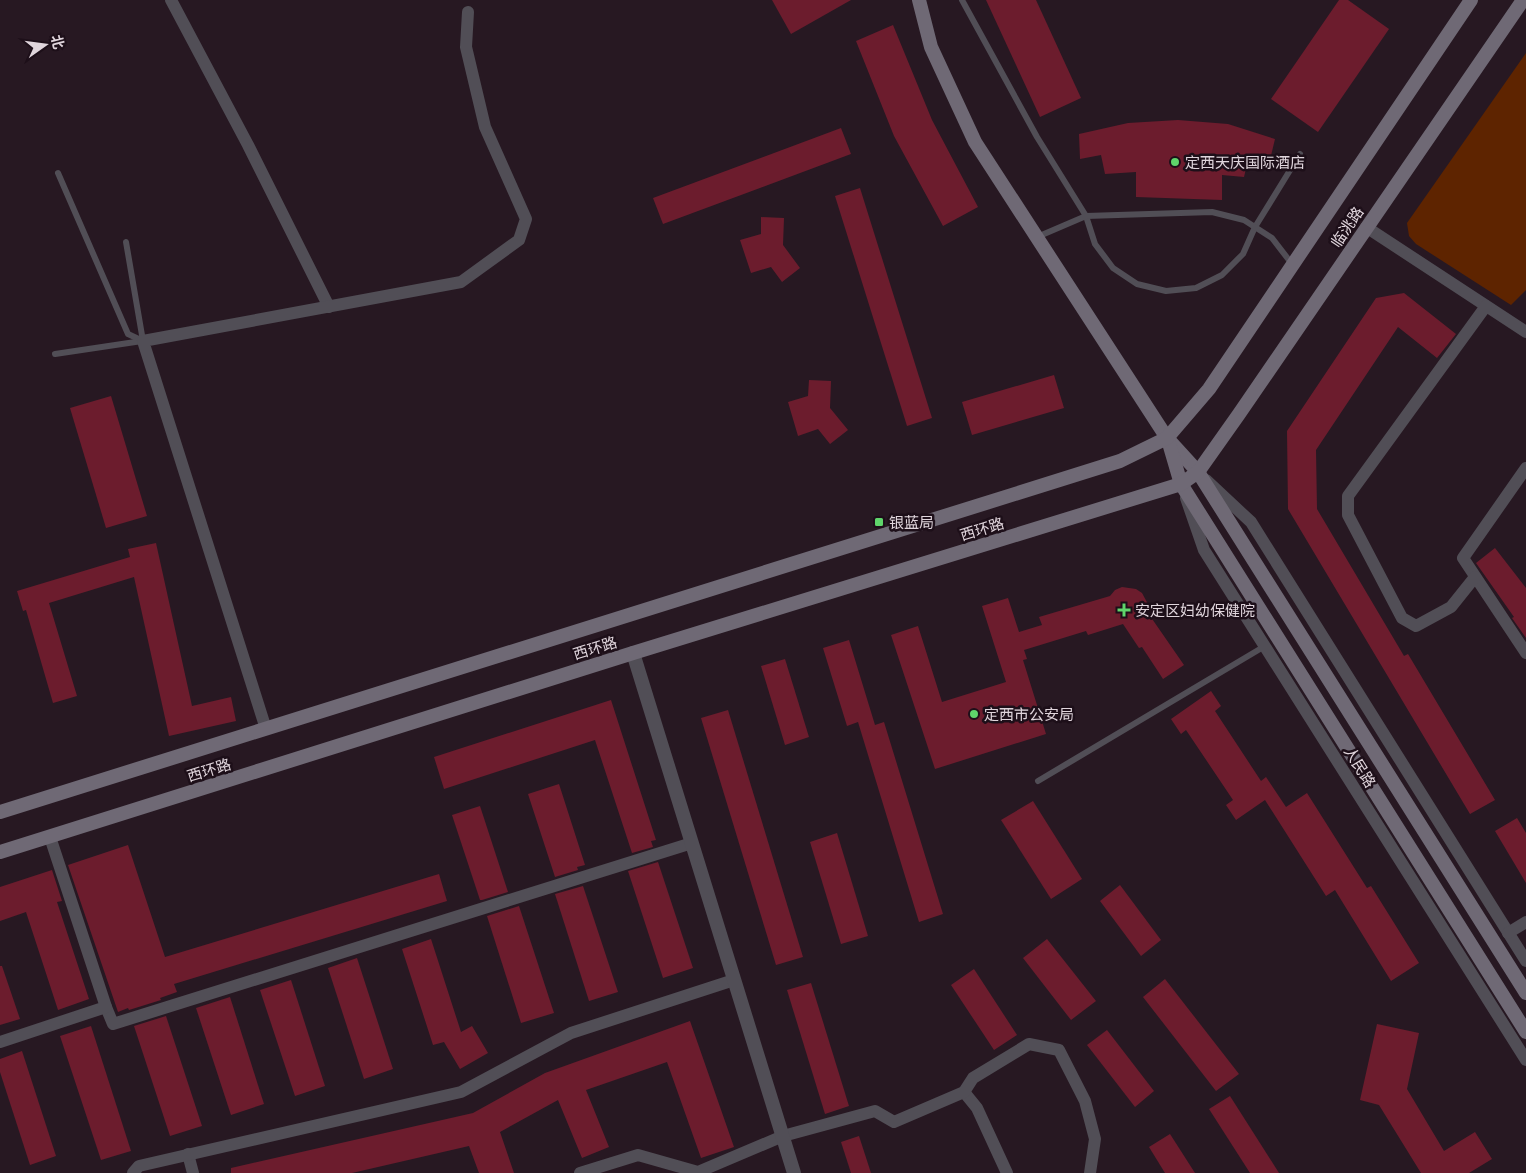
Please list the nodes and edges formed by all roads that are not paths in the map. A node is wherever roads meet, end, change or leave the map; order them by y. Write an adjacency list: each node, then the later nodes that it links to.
1 (171, 0): 16 (street)
2 (919, 0): 12 (main road)
3 (962, 0): 9 (lane)
4 (1471, 0): 14 (main road, 临洮路)
5 (1522, 0): 11 (main road, 临洮路)
6 (468, 12): 16 (street)
7 (1300, 154): 10 (lane)
8 (58, 172): 18 (lane)
9 (1086, 216): 10 (lane); 10 (lane); 12 (lane)
10 (1255, 227): 14 (lane)
11 (1366, 227): 15 (street); 22 (main road, 临洮路)
12 (1037, 237): 20 (main road)
13 (126, 242): 18 (lane)
14 (1292, 265): 20 (main road, 临洮路)
15 (1486, 306): 17 (street); 24 (street)
16 (328, 307): 18 (street)
17 (1526, 332)
18 (143, 341): 19 (lane); 28 (street)
19 (55, 354)
20 (1167, 438): 22 (main road, 人民路); 23 (main road, 人民路); 28 (main road, 西环路)
21 (1526, 468): 24 (street)
22 (1198, 472): 23 (main road, 西环路); 35 (street, 人民路); 38 (main road, 人民路)
23 (1181, 484): 25 (street, 人民路); 26 (main road, 西环路); 40 (main road, 人民路)
24 (1475, 577): 27 (street)
25 (1265, 646): 29 (lane); 42 (street, 人民路)
26 (633, 653): 31 (main road, 西环路); 32 (street)
27 (1526, 653)
28 (266, 729): 30 (main road, 西环路)
29 (1038, 781)
30 (0, 812)
31 (50, 837): 33 (main road, 西环路); 39 (street)
32 (692, 843): 37 (street); 39 (street)
33 (0, 852)
34 (1526, 922): 35 (street)
35 (1508, 933): 36 (street, 人民路)
36 (1526, 962)
37 (734, 980): 44 (street); 45 (street)
38 (1526, 993)
39 (106, 1007): 41 (street)
40 (1526, 1032)
41 (0, 1042)
42 (1526, 1060)
43 (964, 1092): 44 (street); 50 (street); 51 (street)
44 (783, 1136): 48 (street); 49 (street)
45 (188, 1154): 46 (street); 47 (street)
46 (133, 1173)
47 (193, 1173)
48 (580, 1173)
49 (794, 1173)
50 (1007, 1173)
51 (1090, 1173)

